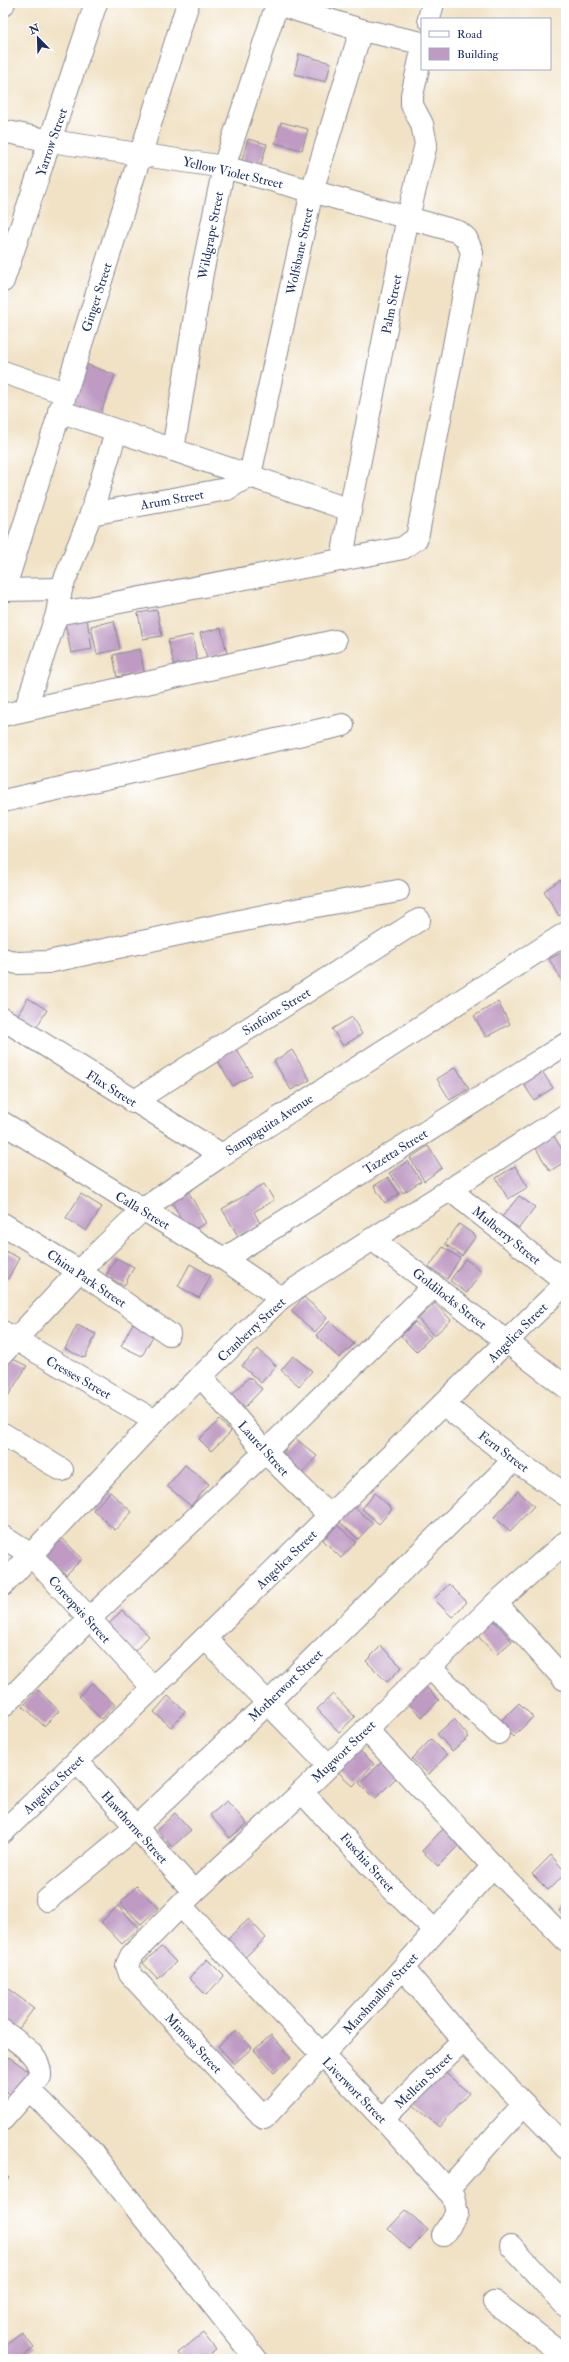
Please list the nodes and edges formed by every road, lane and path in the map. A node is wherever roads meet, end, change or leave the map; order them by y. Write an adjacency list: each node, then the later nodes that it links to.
1 (96, 3): 10 (street, Yarrow Street)
2 (188, 3): 11 (street, Ginger Street)
3 (276, 3): 6 (street); 12 (street, Wildgrape Street)
4 (433, 3): 5 (street)
5 (429, 18)
6 (361, 30): 7 (street); 13 (street, Wolfsbane Street)
7 (421, 43)
8 (421, 55): 14 (street, Palm Street)
9 (3, 131): 10 (street, Yellow Violet Street)
10 (51, 141): 11 (street, Yellow Violet Street); 15 (street, Yarrow Street)
11 (142, 154): 12 (street, Yellow Violet Street); 17 (street, Ginger Street)
12 (224, 168): 13 (street, Yellow Violet Street); 19 (street, Wildgrape Street)
13 (312, 191): 14 (street, Yellow Violet Street); 20 (street, Wolfsbane Street)
14 (408, 217): 21 (street, Palm Street); 23 (street, Yellow Violet Street)
15 (3, 281)
16 (3, 372): 17 (street)
17 (62, 402): 18 (street); 25 (street, Ginger Street)
18 (116, 432): 19 (street); 22 (street)
19 (173, 450): 20 (street)
20 (250, 475): 21 (street); 22 (street, Arum Street)
21 (350, 510): 23 (street, Palm Street)
22 (91, 514): 24 (street)
23 (342, 560): 26 (street)
24 (61, 589): 25 (street); 26 (street)
25 (3, 590)
26 (57, 614): 28 (street)
27 (335, 641): 28 (street)
28 (25, 710): 29 (street)
29 (3, 715)
30 (343, 725): 31 (street)
31 (3, 802)
32 (398, 891): 35 (street)
33 (419, 920): 38 (street, Sinfoine Street)
34 (566, 933): 41 (street, Sampaguita Avenue)
35 (3, 959)
36 (3, 1019): 38 (street, Flax Street)
37 (566, 1044): 46 (street, Tazetta Street)
38 (133, 1102): 41 (street, Flax Street)
39 (566, 1115): 42 (street, Cranberry Street)
40 (3, 1123): 43 (street, Calla Street)
41 (222, 1155): 43 (street, Sampaguita Avenue)
42 (449, 1189): 45 (street, Cranberry Street); 48 (street, Mulberry Street)
43 (142, 1210): 46 (street, Calla Street); 47 (street, Sampaguita Avenue)
44 (3, 1224): 47 (street, China Park Street)
45 (372, 1239): 49 (street, Goldilocks Street); 50 (street, Cranberry Street)
46 (224, 1259): 50 (street, Calla Street)
47 (79, 1271): 51 (street, China Park Street); 52 (street, Sampaguita Avenue)
48 (566, 1282): 53 (street, Angelica Street)
49 (434, 1286): 53 (street, Goldilocks Street); 59 (street)
50 (281, 1298): 54 (street, Cranberry Street)
51 (169, 1334)
52 (7, 1342): 57 (street, Cresses Street)
53 (507, 1342): 55 (street, Goldilocks Street); 56 (street, Angelica Street)
54 (201, 1376): 57 (street, Cranberry Street); 59 (street, Laurel Street)
55 (566, 1387)
56 (443, 1404): 60 (street, Fern Street); 63 (street, Angelica Street)
57 (155, 1421): 66 (street, Cranberry Street)
58 (3, 1434): 61 (street)
59 (265, 1452): 63 (street, Laurel Street); 69 (street)
60 (514, 1460): 62 (street, Fern Street); 74 (street, Motherwort Street)
61 (62, 1470)
62 (566, 1495)
63 (330, 1516): 70 (street, Angelica Street)
64 (3, 1537): 66 (street, Coreopsis Street)
65 (566, 1542): 68 (street, Mugwort Street)
66 (31, 1555): 67 (street, Cranberry Street); 69 (street, Coreopsis Street)
67 (3, 1585)
68 (496, 1602): 71 (street, Mugwort Street); 72 (street)
69 (89, 1619): 73 (street, Coreopsis Street); 75 (street)
70 (205, 1638): 73 (street, Angelica Street); 74 (street)
71 (429, 1667): 76 (street, Mugwort Street); 77 (street)
72 (564, 1679)
73 (153, 1688): 78 (street, Angelica Street)
74 (269, 1702): 79 (street); 81 (street, Motherwort Street)
75 (3, 1706)
76 (366, 1729): 79 (street, Mugwort Street); 83 (street)
77 (498, 1733)
78 (76, 1761): 81 (street, Hawthorne Street); 82 (street, Angelica Street)
79 (328, 1765): 80 (street, Mugwort Street)
80 (302, 1792): 84 (street, Mugwort Street); 86 (street, Fuschia Street)
81 (136, 1828): 84 (street, Hawthorne Street); 85 (street, Motherwort Street)
82 (3, 1832)
83 (493, 1866): 86 (street, Marshmallow Street); 87 (street)
84 (188, 1899): 88 (street, Mugwort Street); 92 (street, Liverwort Street)
85 (47, 1900)
86 (435, 1931): 89 (street, Marshmallow Street)
87 (566, 1940)
88 (127, 1965): 95 (street, Mimosa Street)
89 (403, 1968): 91 (street); 92 (street, Marshmallow Street)
90 (3, 2031): 93 (street)
91 (463, 2040): 94 (street); 97 (street, Mellein Street)
92 (323, 2056): 95 (street, Marshmallow Street); 97 (street, Liverwort Street)
93 (30, 2090): 96 (street); 105 (street)
94 (524, 2104): 98 (street); 99 (street)
95 (264, 2118)
96 (3, 2119)
97 (383, 2119): 99 (street, Liverwort Street)
98 (566, 2148)
99 (447, 2190): 100 (street, Liverwort Street)
100 (443, 2235)
101 (511, 2246): 103 (street)
102 (494, 2302): 104 (street)
103 (566, 2306)
104 (566, 2356)
105 (256, 2359)

